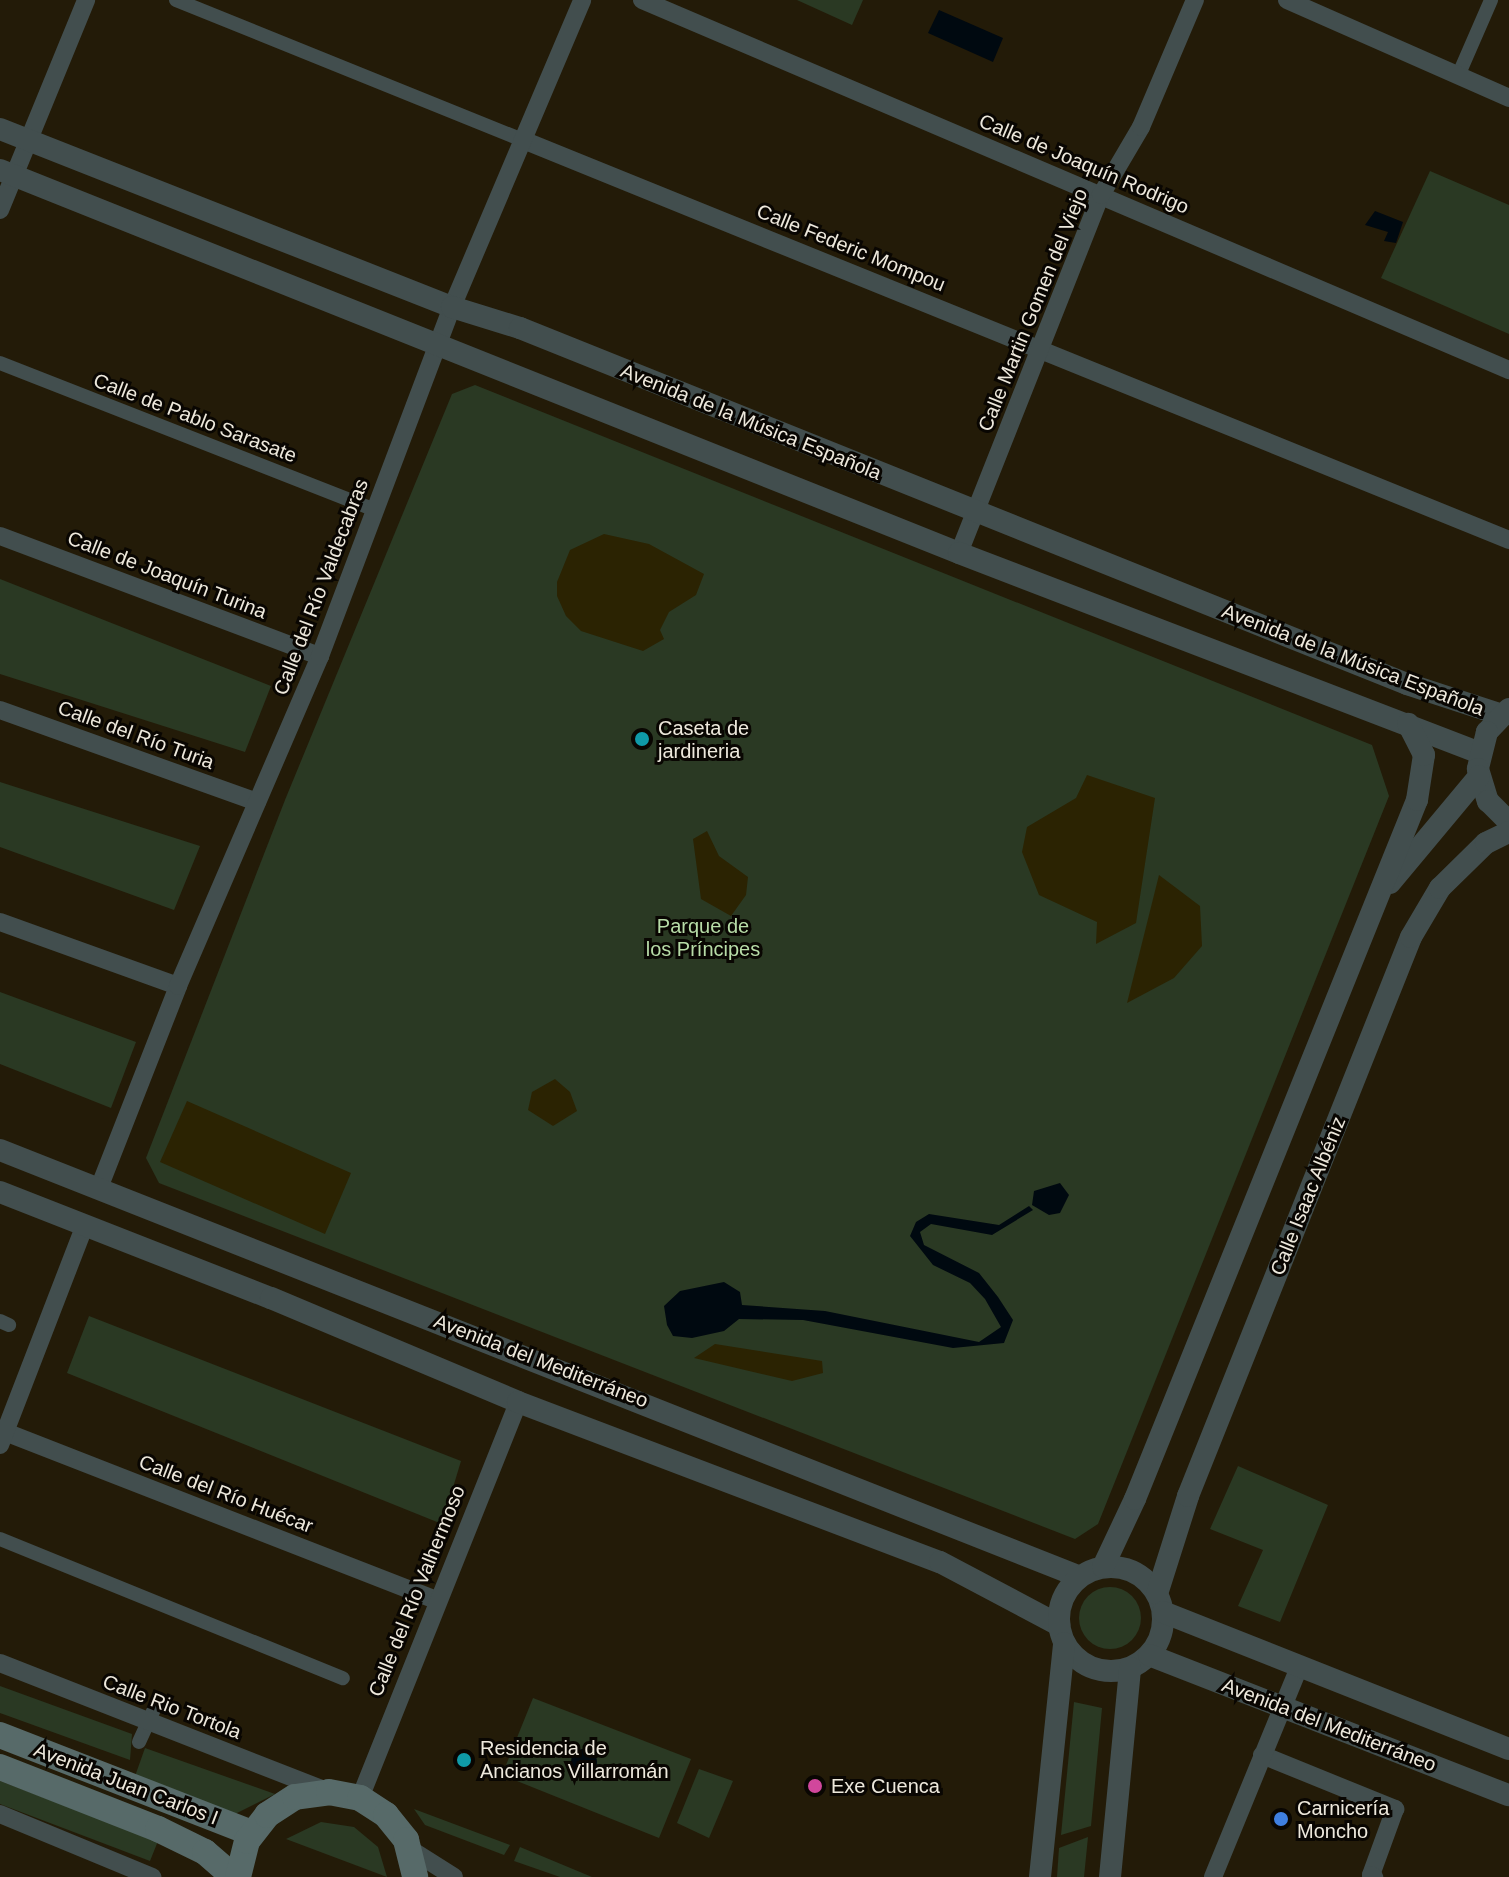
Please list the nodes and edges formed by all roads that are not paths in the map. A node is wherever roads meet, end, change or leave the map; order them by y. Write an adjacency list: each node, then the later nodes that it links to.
1 (86, 0): 11 (street)
2 (176, 0): 12 (street, Calle Federic Mompou)
3 (582, 0): 12 (street, Calle del Río Valdecabras)
4 (642, 0): 14 (street, Calle de Joaquín Rodrigo)
5 (1195, 0): 14 (street, Calle Martin Gomen del Viejo)
6 (1287, 0): 8 (street)
7 (1491, 0): 8 (street)
8 (1458, 76): 9 (street)
9 (1509, 98)
10 (0, 129): 11 (street, Avenida de la Música Española)
11 (29, 140): 13 (street); 16 (street, Avenida de la Música Española)
12 (523, 140): 16 (street, Calle del Río Valdecabras); 18 (street, Calle Federic Mompou)
13 (7, 173): 15 (street); 17 (street, Avenida de la Música Española)
14 (1101, 195): 18 (street, Calle Martin Gomen del Viejo); 20 (street, Calle de Joaquín Rodrigo)
15 (0, 210)
16 (452, 307): 17 (street, Calle del Río Valdecabras); 22 (street, Avenida de la Música Española)
17 (438, 344): 21 (street, Calle del Río Valdecabras); 25 (street, Avenida de la Música Española)
18 (1040, 348): 22 (street, Calle Martin Gomen del Viejo); 24 (street, Calle Federic Mompou)
19 (0, 363): 21 (street, Calle de Pablo Sarasate)
20 (1509, 370)
21 (375, 510): 26 (street, Calle del Río Valdecabras)
22 (976, 513): 25 (street, Calle Martin Gomen del Viejo); 28 (street, Avenida de la Música Española)
23 (0, 536): 26 (street, Calle de Joaquín Turina)
24 (1509, 540)
25 (959, 553): 29 (street, Avenida de la Música Española)
26 (320, 656): 32 (street, Calle del Río Valdecabras)
27 (0, 710): 32 (street, Calle del Río Turia)
28 (1506, 710): 30 (street)
29 (1408, 724): 30 (street, Avenida de la Música Española); 35 (street)
30 (1480, 753): 31 (street)
31 (1479, 776): 33 (street); 35 (street)
32 (257, 802): 37 (street, Calle del Río Valdecabras)
33 (1509, 822)
34 (1509, 832): 48 (street, Calle Isaac Albéniz)
35 (1379, 896): 45 (street)
36 (0, 922): 37 (street)
37 (178, 986): 39 (street, Calle del Río Valdecabras)
38 (0, 1150): 39 (street, Avenida del Mediterráneo)
39 (99, 1188): 46 (street, Avenida del Mediterráneo)
40 (0, 1192): 41 (street)
41 (84, 1227): 42 (street); 43 (street)
42 (518, 1402): 47 (street, Calle del Río Valhermoso); 49 (street)
43 (2, 1436): 47 (street, Calle del Río Huécar)
44 (0, 1539): 53 (street)
45 (1103, 1567): 46 (street); 48 (street)
46 (1080, 1577): 49 (street)
47 (436, 1600): 63 (street, Calle del Río Valhermoso)
48 (1160, 1603): 50 (street); 52 (street)
49 (1062, 1634): 50 (street); 71 (street)
50 (1140, 1661): 54 (street, Avenida del Mediterráneo); 72 (street)
51 (0, 1663): 55 (street, Calle Rio Tortola)
52 (1300, 1665): 54 (street); 58 (street)
53 (343, 1678)
54 (1282, 1707): 59 (street); 62 (street, Avenida del Mediterráneo)
55 (152, 1713): 57 (street); 61 (street, Calle Rio Tortola)
56 (0, 1735): 65 (main road, Avenida Juan Carlos I)
57 (139, 1742)
58 (1509, 1749)
59 (1262, 1755): 73 (street); 74 (street)
60 (0, 1767): 68 (main road, Avenida Juan Carlos I)
61 (329, 1792): 63 (main road); 65 (main road)
62 (1509, 1795)
63 (360, 1798): 66 (main road)
64 (0, 1814): 67 (street)
65 (252, 1833): 68 (main road)
66 (410, 1849): 69 (main road); 70 (street)
67 (152, 1877)
68 (236, 1877)
69 (415, 1877)
70 (454, 1877)
71 (1040, 1877)
72 (1110, 1877)
73 (1213, 1877)
74 (1374, 1877)

